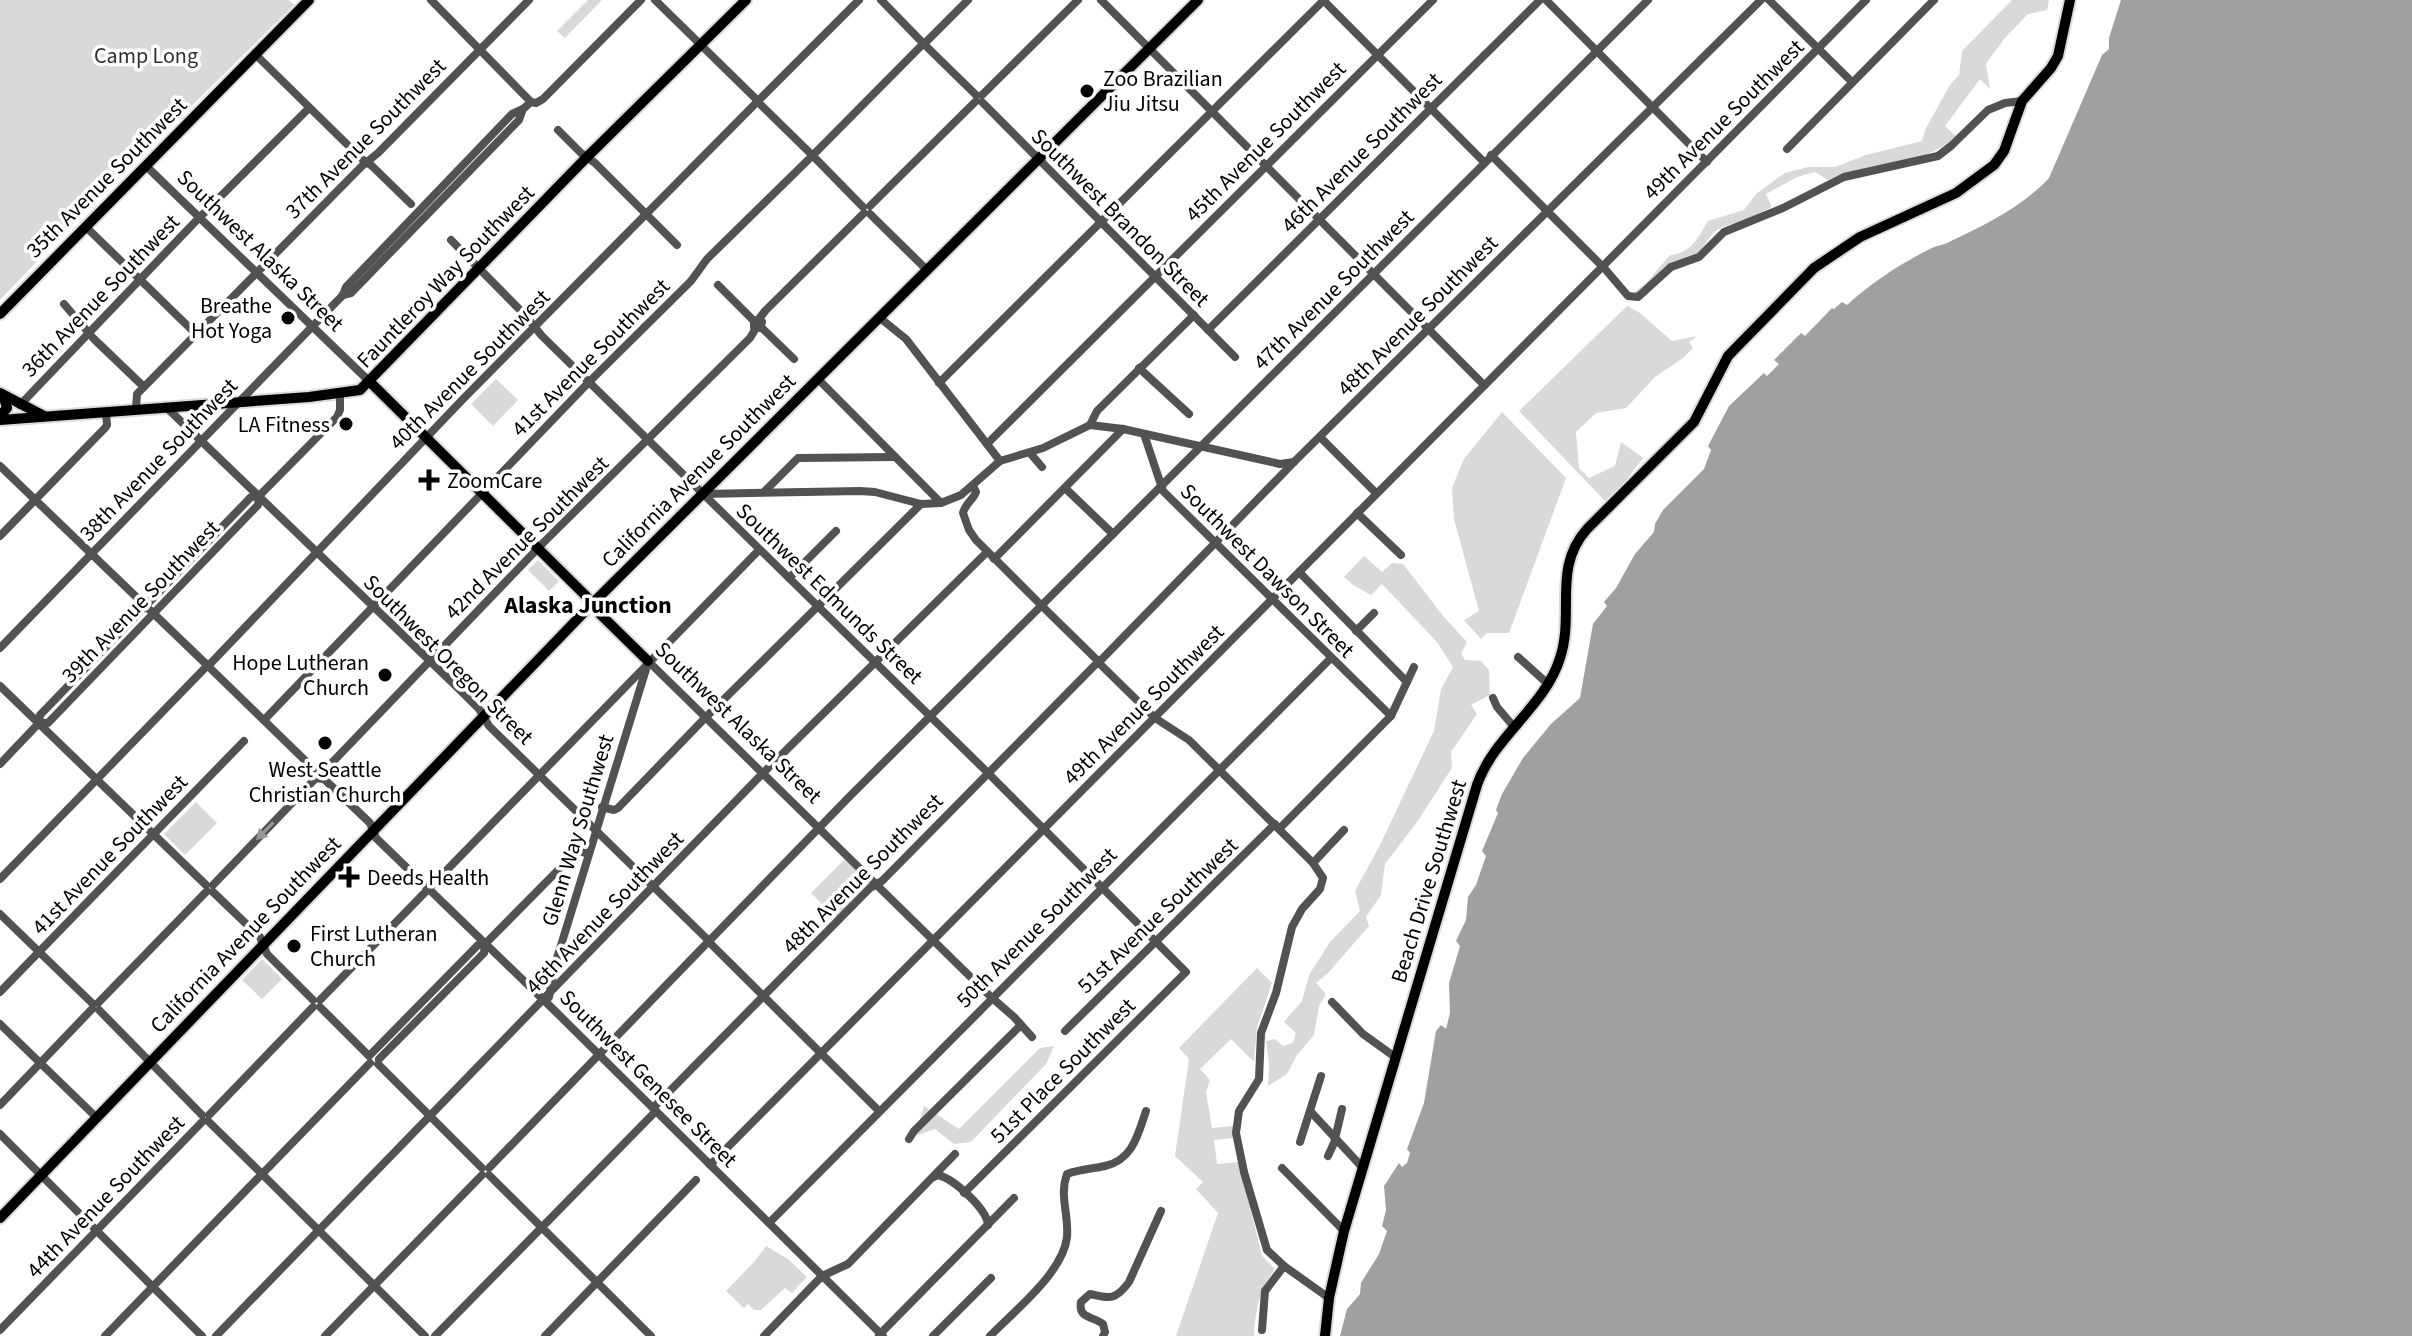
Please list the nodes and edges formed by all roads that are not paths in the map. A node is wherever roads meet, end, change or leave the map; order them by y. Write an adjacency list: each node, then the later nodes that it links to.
1 (309, 0): 28 (main road, 35th Avenue Southwest)
2 (431, 0): 24 (street)
3 (529, 0): 24 (street, 37th Avenue Southwest)
4 (641, 0): 34 (street, 38th Avenue Southwest)
5 (655, 0): 23 (street)
6 (746, 0): 23 (main road, Fauntleroy Way Southwest)
7 (859, 0): 32 (street, 40th Avenue Southwest)
8 (881, 0): 22 (street, Southwest Brandon Street)
9 (968, 0): 22 (street, 41st Avenue Southwest)
10 (1078, 0): 31 (street, 42nd Avenue Southwest)
11 (1101, 0): 25 (street)
12 (1198, 0): 25 (main road, California Avenue Southwest)
13 (1323, 0): 29 (street); 38 (street)
14 (1433, 0): 29 (street, 45th Avenue Southwest)
15 (1543, 0): 27 (street); 37 (street, 46th Avenue Southwest)
16 (1648, 0): 27 (street, 47th Avenue Southwest)
17 (1761, 0): 35 (street, 48th Avenue Southwest)
18 (1769, 0): 26 (street)
19 (1866, 0): 26 (street, 49th Avenue Southwest)
20 (1934, 0): 30 (street)
21 (2070, 0): 33 (main road, Beach Drive Southwest)
22 (924, 44): 31 (street, Southwest Brandon Street); 41 (street, 41st Avenue Southwest)
23 (701, 45): 32 (street); 42 (main road, Fauntleroy Way Southwest)
24 (480, 49): 34 (street); 45 (street, 37th Avenue Southwest)
25 (1150, 49): 38 (street); 44 (main road, California Avenue Southwest)
26 (1818, 49): 30 (street); 46 (street, 49th Avenue Southwest)
27 (1597, 51): 35 (street); 43 (street, 47th Avenue Southwest)
28 (255, 54): 36 (street); 47 (main road, 35th Avenue Southwest)
29 (1378, 55): 37 (street); 48 (street, 45th Avenue Southwest)
30 (1852, 82): 40 (street)
31 (979, 98): 44 (street, Southwest Brandon Street); 50 (street, 42nd Avenue Southwest)
32 (758, 101): 41 (street); 52 (street, 40th Avenue Southwest)
33 (2022, 101): 59 (street); 157 (main road, Beach Drive Southwest)
34 (531, 102): 72 (street, 38th Avenue Southwest)
35 (1652, 106): 46 (street); 51 (street, 48th Avenue Southwest)
36 (309, 108): 45 (street); 53 (street, 36th Avenue Southwest)
37 (1431, 108): 43 (street); 54 (street, 46th Avenue Southwest)
38 (1212, 111): 48 (street); 55 (street)
39 (558, 130): 42 (street)
40 (1787, 149)
41 (812, 155): 50 (street); 83 (street, 41st Avenue Southwest)
42 (587, 157): 52 (street); 60 (main road, Fauntleroy Way Southwest)
43 (1487, 158): 51 (street); 63 (street, 47th Avenue Southwest)
44 (1039, 159): 55 (street, Southwest Brandon Street); 61 (main road, California Avenue Southwest)
45 (366, 162): 49 (street); 62 (street, 37th Avenue Southwest)
46 (1707, 162): 59 (street, 49th Avenue Southwest)
47 (146, 166): 53 (street, Southwest Alaska Street); 56 (main road, 35th Avenue Southwest)
48 (1266, 166): 54 (street); 64 (street, 45th Avenue Southwest)
49 (411, 204)
50 (867, 210): 61 (street); 71 (street, 42nd Avenue Southwest)
51 (1547, 211): 59 (street); 74 (street, 48th Avenue Southwest)
52 (646, 214): 58 (street); 73 (street, 40th Avenue Southwest)
53 (199, 218): 62 (street, Southwest Alaska Street); 65 (street, 36th Avenue Southwest)
54 (1319, 219): 63 (street); 75 (street, 46th Avenue Southwest)
55 (1101, 222): 64 (street, Southwest Brandon Street); 84 (street)
56 (86, 227): 65 (street); 68 (main road, 35th Avenue Southwest)
57 (451, 240): 60 (street, Southwest Edmunds Street)
58 (677, 245)
59 (1603, 266): 85 (street, 49th Avenue Southwest)
60 (479, 267): 73 (street, Southwest Edmunds Street); 82 (main road, Fauntleroy Way Southwest)
61 (927, 270): 70 (main road, California Avenue Southwest)
62 (255, 272): 72 (street, Southwest Alaska Street); 77 (street, 37th Avenue Southwest)
63 (1374, 274): 74 (street); 107 (street, 47th Avenue Southwest)
64 (1156, 276): 69 (street, Southwest Brandon Street); 106 (street, 45th Avenue Southwest)
65 (140, 279): 76 (street, 36th Avenue Southwest); 77 (street)
66 (718, 285): 71 (street)
67 (64, 304): 76 (street)
68 (0, 314)
69 (1194, 315): 75 (street, Southwest Brandon Street); 80 (street)
70 (880, 318): 81 (main road, California Avenue Southwest); 84 (street)
71 (758, 324): 79 (street); 104 (street, 42nd Avenue Southwest)
72 (311, 326): 82 (street, Southwest Alaska Street); 89 (street, 38th Avenue Southwest)
73 (535, 327): 83 (street, Southwest Edmunds Street); 102 (street, 40th Avenue Southwest)
74 (1428, 329): 85 (street); 103 (street, 48th Avenue Southwest)
75 (1208, 330): 78 (street, Southwest Brandon Street)
76 (89, 332): 86 (street); 90 (street, 36th Avenue Southwest)
77 (196, 334): 86 (street, 37th Avenue Southwest)
78 (1235, 357)
79 (794, 359)
80 (1139, 368): 95 (street); 99 (street)
81 (818, 379): 109 (street); 120 (main road, California Avenue Southwest)
82 (370, 382): 87 (main road, Fauntleroy Way Southwest); 93 (main road, Southwest Alaska Street)
83 (589, 382): 104 (street, Southwest Edmunds Street); 118 (street, 41st Avenue Southwest)
84 (939, 383): 106 (street)
85 (1484, 385): 119 (street, 49th Avenue Southwest)
86 (144, 387): 92 (street, 37th Avenue Southwest)
87 (346, 393): 89 (main road, Fauntleroy Way Southwest); 93 (main road); 121 (street, 39th Avenue Southwest)
88 (1, 395): 90 (main road); 97 (main road)
89 (239, 403): 91 (main road, Fauntleroy Way Southwest); 105 (street, 38th Avenue Southwest)
90 (16, 406): 96 (main road); 98 (main road)
91 (165, 406): 92 (main road, Fauntleroy Way Southwest); 105 (street, Southwest Oregon Street)
92 (136, 409): 94 (main road, Fauntleroy Way Southwest)
93 (399, 410): 102 (main road, Southwest Alaska Street)
94 (106, 412): 96 (main road, Fauntleroy Way Southwest); 122 (street)
95 (1189, 414)
96 (46, 417): 98 (main road, Fauntleroy Way Southwest)
97 (0, 418): 98 (main road, Fauntleroy Way Southwest)
98 (25, 418)
99 (1090, 425): 100 (street); 108 (street)
100 (1123, 429): 101 (street); 116 (street, 46th Avenue Southwest)
101 (1144, 434): 107 (street); 115 (street, Southwest Dawson Street)
102 (426, 437): 118 (main road, Southwest Alaska Street); 132 (street, 40th Avenue Southwest)
103 (1320, 437): 111 (street, 48th Avenue Southwest); 119 (street)
104 (648, 439): 120 (street, Southwest Edmunds Street); 130 (street, 42nd Avenue Southwest)
105 (202, 440): 121 (street, Southwest Oregon Street); 133 (street, 38th Avenue Southwest)
106 (987, 444): 110 (street)
107 (1201, 447): 111 (street); 115 (street, 47th Avenue Southwest)
108 (1030, 453): 110 (street); 113 (street)
109 (895, 457): 117 (street); 123 (street)
110 (1000, 461): 114 (street)
111 (1295, 461): 129 (street, 48th Avenue Southwest)
112 (0, 466): 122 (street, Southwest Genesee Street)
113 (1042, 467)
114 (973, 486): 123 (street); 135 (street)
115 (1160, 487): 127 (street, 47th Avenue Southwest); 129 (street, Southwest Dawson Street)
116 (1065, 488): 127 (street); 135 (street, 46th Avenue Southwest)
117 (763, 492): 120 (street); 124 (street)
118 (482, 493): 130 (main road, Southwest Alaska Street); 143 (street, 41st Avenue Southwest)
119 (1376, 493): 125 (street, 49th Avenue Southwest)
120 (703, 494): 131 (street, Southwest Edmunds Street); 139 (main road, California Avenue Southwest)
121 (259, 496): 132 (street, Southwest Oregon Street); 141 (street, 39th Avenue Southwest); 144 (street, 39th Avenue Southwest)
122 (35, 499): 128 (street); 133 (street, Southwest Genesee Street)
123 (941, 503): 124 (street)
124 (921, 504): 142 (street)
125 (1357, 513): 134 (street); 136 (street, 49th Avenue Southwest)
126 (836, 531): 137 (street)
127 (1113, 534): 140 (street, 47th Avenue Southwest)
128 (0, 536)
129 (1215, 543): 138 (street, Southwest Dawson Street); 153 (street, 48th Avenue Southwest)
130 (538, 548): 139 (main road, Southwest Alaska Street); 150 (street, 42nd Avenue Southwest)
131 (759, 550): 137 (street, Southwest Edmunds Street); 151 (street, 44th Avenue Southwest)
132 (317, 552): 143 (street, Southwest Oregon Street); 154 (street, 40th Avenue Southwest)
133 (91, 554): 141 (street, Southwest Genesee Street); 147 (street, 38th Avenue Southwest)
134 (1401, 555)
135 (991, 556): 140 (street); 152 (street, 46th Avenue Southwest)
136 (1299, 572): 138 (street, 49th Avenue Southwest); 146 (street)
137 (789, 578): 142 (street, Southwest Edmunds Street)
138 (1272, 599): 149 (street, Southwest Dawson Street); 166 (street, 49th Avenue Southwest)
139 (592, 604): 151 (main road, Southwest Alaska Street); 162 (main road, California Avenue Southwest)
140 (1042, 605): 153 (street); 163 (street, 47th Avenue Southwest)
141 (146, 606): 144 (street, Southwest Genesee Street); 168 (street, 39th Avenue Southwest)
142 (818, 606): 152 (street, Southwest Edmunds Street); 165 (street)
143 (373, 607): 150 (street, Southwest Oregon Street); 167 (street, 41st Avenue Southwest)
144 (153, 613): 154 (street, Southwest Genesee Street); 168 (street, 39th Avenue Southwest)
145 (1374, 613): 146 (street)
146 (1356, 631): 156 (street)
147 (0, 648)
148 (1518, 657): 157 (street)
149 (1331, 658): 164 (street, Southwest Dawson Street); 172 (street, 50th Avenue Southwest)
150 (429, 661): 162 (street, Southwest Oregon Street); 175 (street, 42nd Avenue Southwest)
151 (648, 661): 159 (street, Glenn Way Southwest); 160 (street, 44th Avenue Southwest); 165 (street, Southwest Alaska Street)
152 (875, 662): 163 (street, Southwest Edmunds Street); 174 (street, 46th Avenue Southwest)
153 (1099, 662): 166 (street); 173 (street, 48th Avenue Southwest)
154 (208, 666): 167 (street, Southwest Genesee Street); 177 (street, 40th Avenue Southwest)
155 (1414, 667): 156 (street, 51st Avenue Southwest)
156 (1407, 682): 164 (street, 51st Avenue Southwest)
157 (1548, 684): 169 (main road, Beach Drive Southwest)
158 (0, 686): 168 (street)
159 (640, 688): 160 (street); 178 (street, Glenn Way Southwest)
160 (619, 691): 176 (street, 44th Avenue Southwest)
161 (1493, 698): 169 (street)
162 (483, 715): 176 (street, Southwest Oregon Street); 184 (main road, California Avenue Southwest)
163 (931, 716): 173 (street, Southwest Edmunds Street); 180 (street, 47th Avenue Southwest)
164 (1391, 716): 179 (street, 51st Avenue Southwest)
165 (705, 718): 174 (street, Southwest Alaska Street); 178 (street)
166 (1155, 718): 172 (street); 181 (street, 49th Avenue Southwest)
167 (264, 720): 175 (street, Southwest Genesee Street)
168 (39, 723): 171 (street, 39th Avenue Southwest); 177 (street)
169 (1514, 727): 215 (main road, Beach Drive Southwest)
170 (244, 741): 185 (street, 41st Avenue Southwest)
171 (0, 764)
172 (1220, 770): 179 (street); 191 (street, 50th Avenue Southwest)
173 (988, 773): 181 (street, Southwest Edmunds Street); 189 (street, 48th Avenue Southwest)
174 (762, 774): 180 (street, Southwest Alaska Street); 190 (street, 46th Avenue Southwest)
175 (320, 775): 184 (street, Southwest Genesee Street); 192 (street, 42nd Avenue Southwest, one-way to 192)
176 (539, 775): 182 (street, Southwest Oregon Street); 193 (street, 44th Avenue Southwest)
177 (97, 779): 185 (street); 188 (street, 40th Avenue Southwest)
178 (602, 807): 182 (street, Glenn Way Southwest)
179 (1277, 826): 187 (street); 197 (street, 51st Avenue Southwest)
180 (819, 828): 189 (street, Southwest Alaska Street); 196 (street, 47th Avenue Southwest)
181 (1044, 829): 191 (street, Southwest Edmunds Street); 195 (street, 49th Avenue Southwest)
182 (595, 830): 186 (street, Glenn Way Southwest); 190 (street, Southwest Oregon Street)
183 (1344, 830): 187 (street)
184 (373, 831): 193 (street, Southwest Genesee Street); 199 (main road, California Avenue Southwest)
185 (153, 834): 192 (street); 200 (street, 41st Avenue Southwest)
186 (588, 854): 198 (street); 205 (street, Glenn Way Southwest)
187 (1313, 863): 253 (street)
188 (0, 879)
189 (876, 884): 195 (street, Southwest Alaska Street); 203 (street, 48th Avenue Southwest)
190 (653, 886): 196 (street, Southwest Oregon Street); 205 (street, 46th Avenue Southwest)
191 (1102, 887): 197 (street, Southwest Edmunds Street); 204 (street, 50th Avenue Southwest)
192 (210, 888): 199 (street); 208 (street, 42nd Avenue Southwest)
193 (429, 889): 198 (street, Southwest Genesee Street); 207 (street, 44th Avenue Southwest)
194 (0, 914): 200 (street)
195 (933, 940): 204 (street, Southwest Alaska Street); 214 (street, 49th Avenue Southwest)
196 (709, 941): 203 (street, Southwest Oregon Street); 213 (street, 47th Avenue Southwest)
197 (1157, 942): 201 (street, Southwest Edmunds Street); 211 (street, 51st Avenue Southwest)
198 (485, 944): 205 (street, Southwest Genesee Street); 216 (street)
199 (263, 945): 207 (street); 217 (main road, California Avenue Southwest)
200 (39, 952): 202 (street, 41st Avenue Southwest); 208 (street)
201 (1186, 972): 243 (street, 51st Place Southwest)
202 (0, 992)
203 (764, 996): 214 (street, Southwest Oregon Street); 221 (street, 48th Avenue Southwest)
204 (991, 997): 210 (street, Southwest Alaska Street); 223 (street, 50th Avenue Southwest)
205 (546, 998): 213 (street, Southwest Genesee Street); 226 (street, 46th Avenue Southwest)
206 (1332, 1002): 215 (street)
207 (316, 1004): 216 (street); 228 (street, 44th Avenue Southwest)
208 (96, 1006): 217 (street); 218 (street, 42nd Avenue Southwest)
209 (0, 1024): 218 (street)
210 (1021, 1025): 212 (street, Southwest Alaska Street); 231 (street)
211 (1065, 1031)
212 (1032, 1037)
213 (599, 1054): 221 (street, Southwest Genesee Street); 238 (street, 47th Avenue Southwest)
214 (822, 1054): 223 (street, Southwest Oregon Street); 235 (street, 49th Avenue Southwest)
215 (1395, 1057): 236 (main road, Beach Drive Southwest)
216 (373, 1059): 226 (street); 239 (street)
217 (150, 1061): 227 (main road, California Avenue Southwest); 228 (street)
218 (41, 1063): 220 (street, 42nd Avenue Southwest); 227 (street)
219 (1321, 1076): 225 (street)
220 (0, 1105)
221 (654, 1109): 235 (street, Southwest Genesee Street); 249 (street, 48th Avenue Southwest)
222 (1342, 1109): 230 (street)
223 (879, 1111): 247 (street, 50th Avenue Southwest)
224 (1146, 1111): 273 (street)
225 (1311, 1112): 230 (street); 232 (street)
226 (429, 1115): 238 (street); 251 (street, 46th Avenue Southwest)
227 (96, 1117): 240 (main road, California Avenue Southwest)
228 (206, 1118): 239 (street); 250 (street, 44th Avenue Southwest)
229 (0, 1134): 240 (street)
230 (1335, 1138): 234 (street); 236 (street)
231 (909, 1139)
232 (1300, 1142)
233 (955, 1154): 241 (street)
234 (1328, 1156)
235 (710, 1165): 247 (street, Southwest Genesee Street)
236 (1362, 1167): 252 (main road, Beach Drive Southwest)
237 (1282, 1168): 252 (street)
238 (485, 1171): 249 (street); 257 (street, 47th Avenue Southwest)
239 (262, 1174): 251 (street); 258 (street)
240 (41, 1175): 246 (main road, California Avenue Southwest); 250 (street)
241 (932, 1177): 243 (street); 254 (street)
242 (696, 1180): 256 (street)
243 (964, 1193): 248 (street)
244 (1014, 1198): 248 (street)
245 (1161, 1211): 274 (street)
246 (0, 1218)
247 (769, 1223): 254 (street, Southwest Genesee Street)
248 (988, 1225): 262 (street)
249 (542, 1227): 256 (street); 268 (street, 48th Avenue Southwest)
250 (96, 1231): 258 (street); 260 (street, 44th Avenue Southwest)
251 (319, 1231): 257 (street); 265 (street, 46th Avenue Southwest)
252 (1344, 1231): 259 (main road, Beach Drive Southwest)
253 (1284, 1266): 259 (street); 261 (street)
254 (822, 1276): 262 (street, Southwest Genesee Street); 271 (street)
255 (991, 1278): 272 (street)
256 (597, 1283): 269 (street); 270 (street)
257 (374, 1286): 266 (street, 47th Avenue Southwest); 267 (street)
258 (153, 1287): 263 (street); 264 (street)
259 (1329, 1298): 275 (main road, Beach Drive Southwest)
260 (0, 1330)
261 (1262, 1330)
262 (881, 1335)
263 (105, 1336)
264 (202, 1336)
265 (216, 1336)
266 (325, 1336)
267 (425, 1336)
268 (435, 1336)
269 (545, 1336)
270 (651, 1336)
271 (764, 1336)
272 (933, 1336)
273 (990, 1336)
274 (1103, 1336)
275 (1325, 1336)

